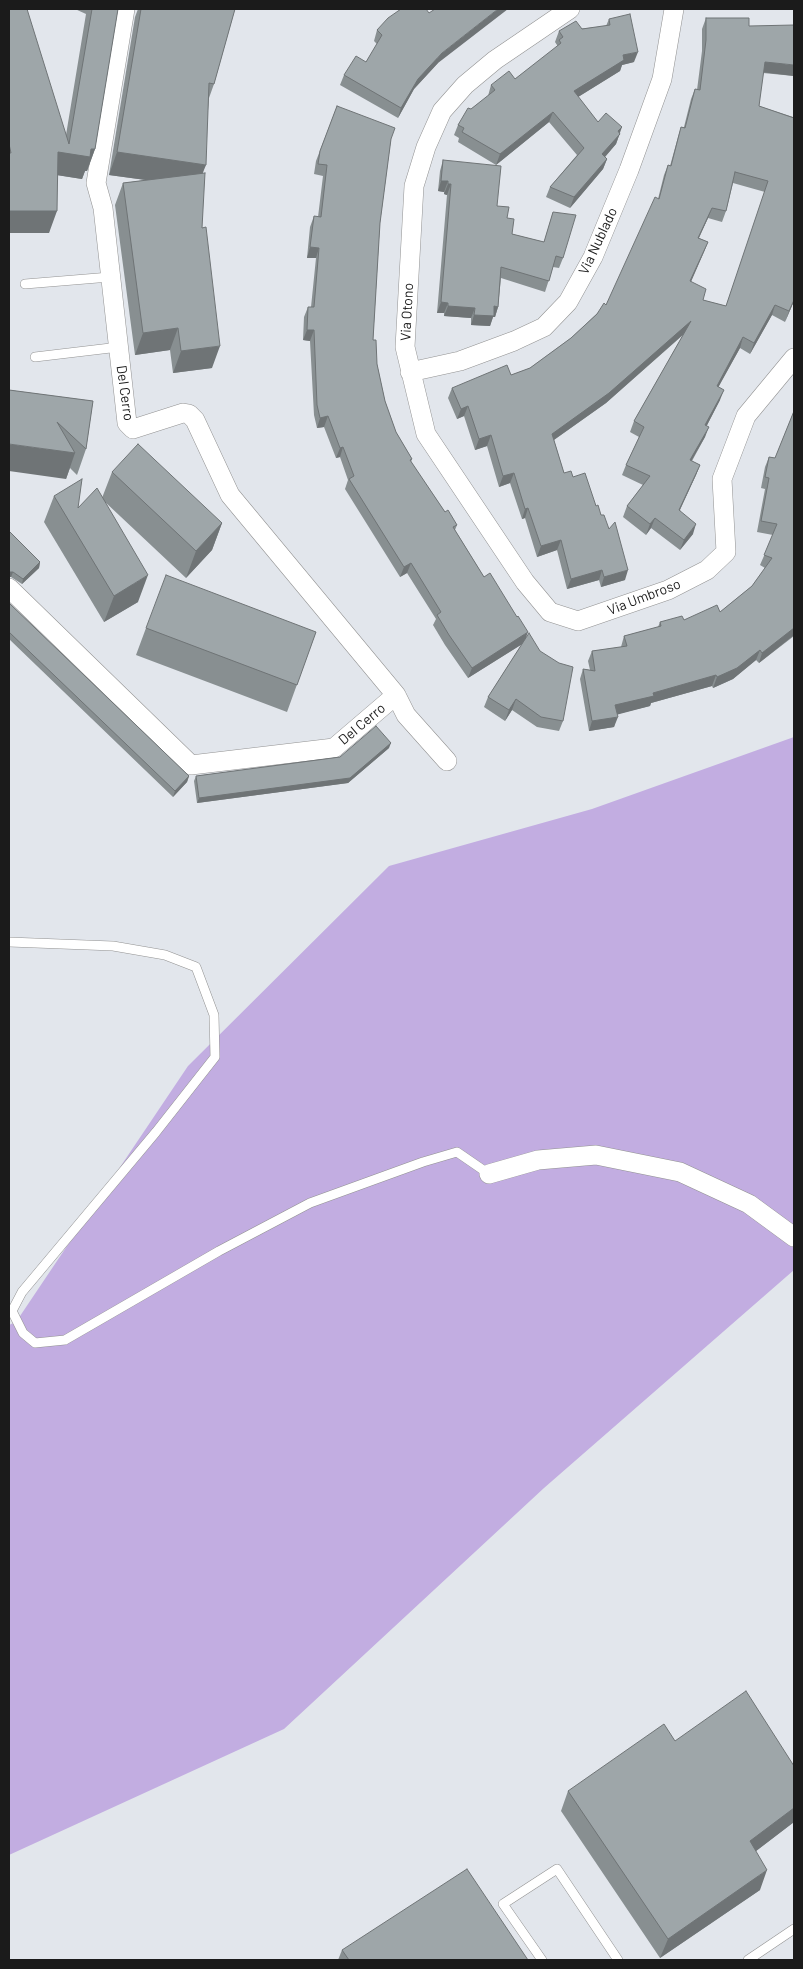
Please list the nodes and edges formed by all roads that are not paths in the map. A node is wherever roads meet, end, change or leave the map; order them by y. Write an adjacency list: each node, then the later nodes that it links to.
1 (125, 9): 4 (street, Del Cerro)
2 (570, 9): 9 (street, Via Otono)
3 (674, 9): 9 (street, Via Nublado)
4 (110, 277): 5 (lane); 6 (street, Del Cerro)
5 (25, 284)
6 (119, 347): 7 (lane); 12 (street, Del Cerro)
7 (34, 357)
8 (794, 358): 11 (street, Via Umbroso)
9 (410, 372): 11 (street, Via Otono)
10 (9, 588): 12 (street, Del Cerro)
11 (578, 621)
12 (396, 695): 13 (street, Del Cerro)
13 (447, 761)
14 (9, 942): 15 (lane)
15 (489, 1174): 16 (street)
16 (794, 1237)
17 (794, 1929): 20 (lane)
18 (542, 1960): 19 (lane)
19 (618, 1960)
20 (748, 1960)

